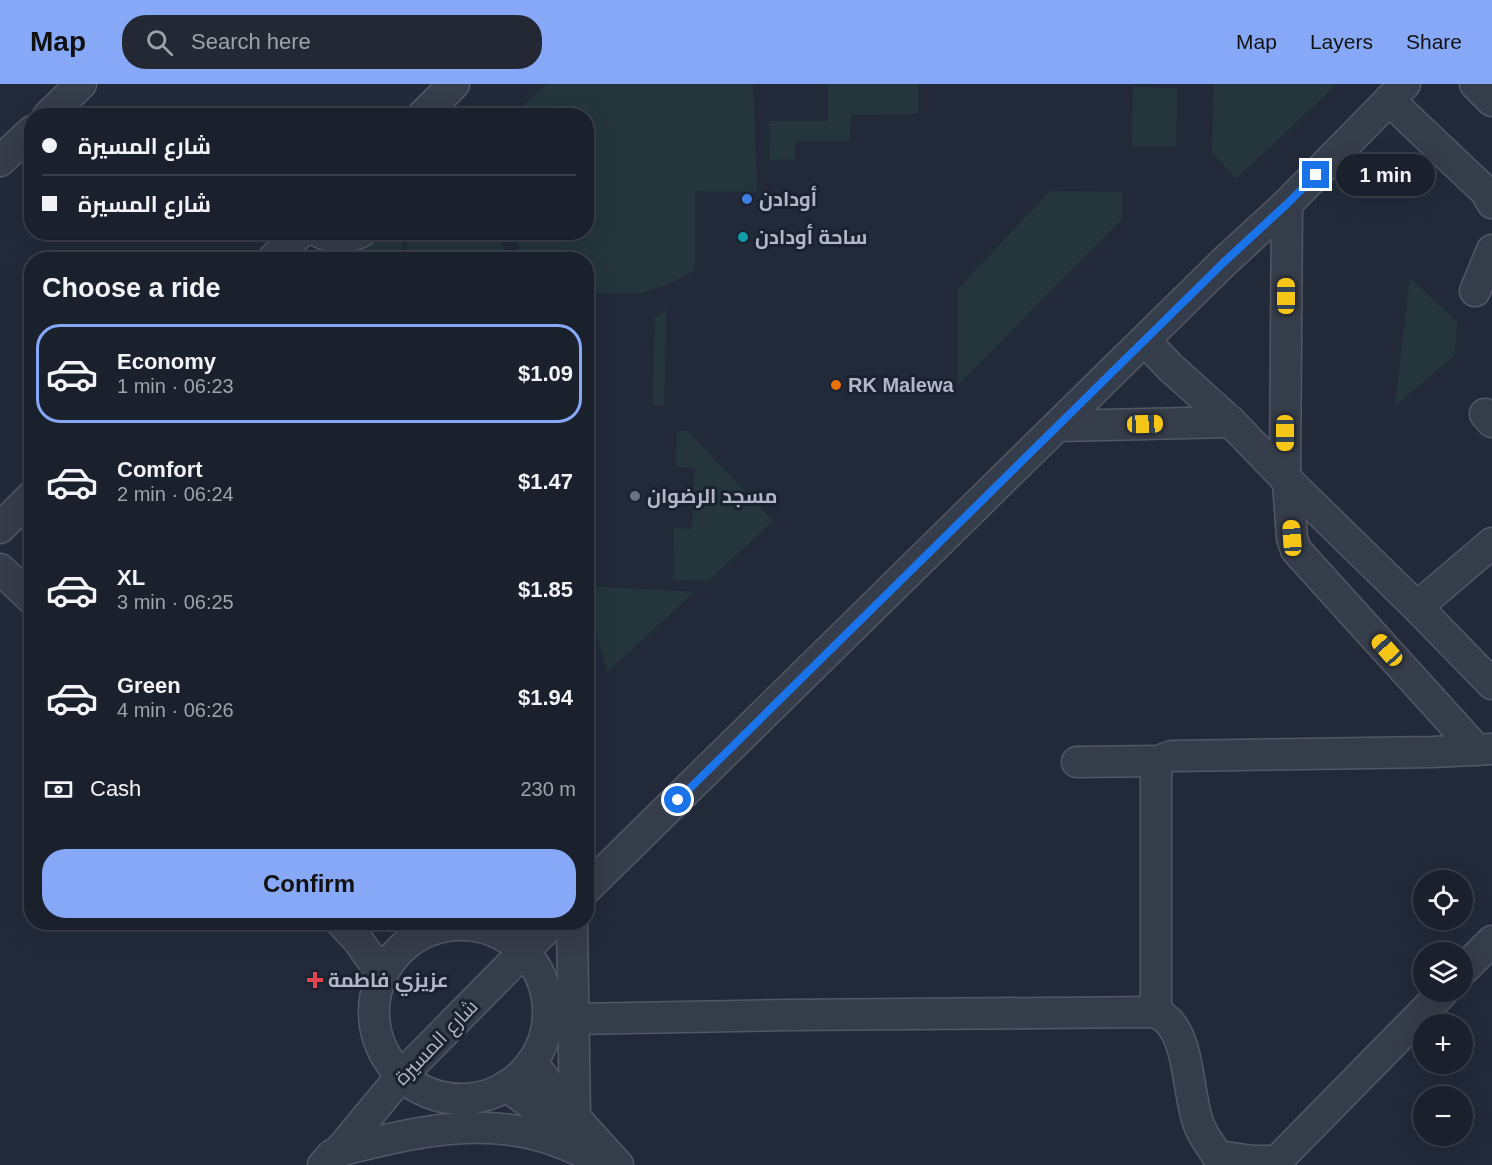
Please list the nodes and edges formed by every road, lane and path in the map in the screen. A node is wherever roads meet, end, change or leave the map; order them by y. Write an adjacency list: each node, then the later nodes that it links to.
1 (81, 84): 5 (street)
2 (1475, 84): 4 (street)
3 (1397, 92): 8 (street); 9 (street)
4 (1492, 101)
5 (56, 108)
6 (24, 138): 7 (street)
7 (0, 161)
8 (1492, 203)
9 (1287, 204): 14 (street); 17 (street)
10 (293, 240): 12 (street)
11 (1492, 250): 13 (street)
12 (280, 252)
13 (1475, 291)
14 (1146, 341): 15 (street); 16 (street)
15 (1231, 422): 16 (street); 17 (street)
16 (1059, 426): 26 (street)
17 (1287, 480): 21 (street); 23 (street)
18 (1492, 543): 21 (street)
19 (0, 569): 20 (street)
20 (24, 592)
21 (1417, 607): 22 (street)
22 (1492, 684)
23 (1484, 750): 24 (street)
24 (1160, 761): 25 (street); 37 (street)
25 (1077, 762)
26 (594, 881)
27 (349, 930): 35 (street)
28 (418, 930): 35 (street)
29 (488, 930): 33 (street)
30 (545, 930): 33 (street, شارع المسيرة)
31 (572, 930): 38 (street)
32 (1492, 941): 34 (street)
33 (524, 952): 39 (street); 40 (street, شارع المسيرة)
34 (1473, 960)
35 (382, 974): 40 (street)
36 (1433, 1002): 46 (street)
37 (1156, 1012): 38 (street); 44 (street)
38 (574, 1019): 42 (street)
39 (532, 1062): 41 (street); 42 (street)
40 (402, 1075): 41 (street); 43 (street, شارع المسيرة)
41 (506, 1086): 45 (street)
42 (575, 1119): 45 (street)
43 (331, 1158): 45 (street)
44 (1220, 1161): 46 (street)
45 (605, 1162)
46 (1275, 1163)

